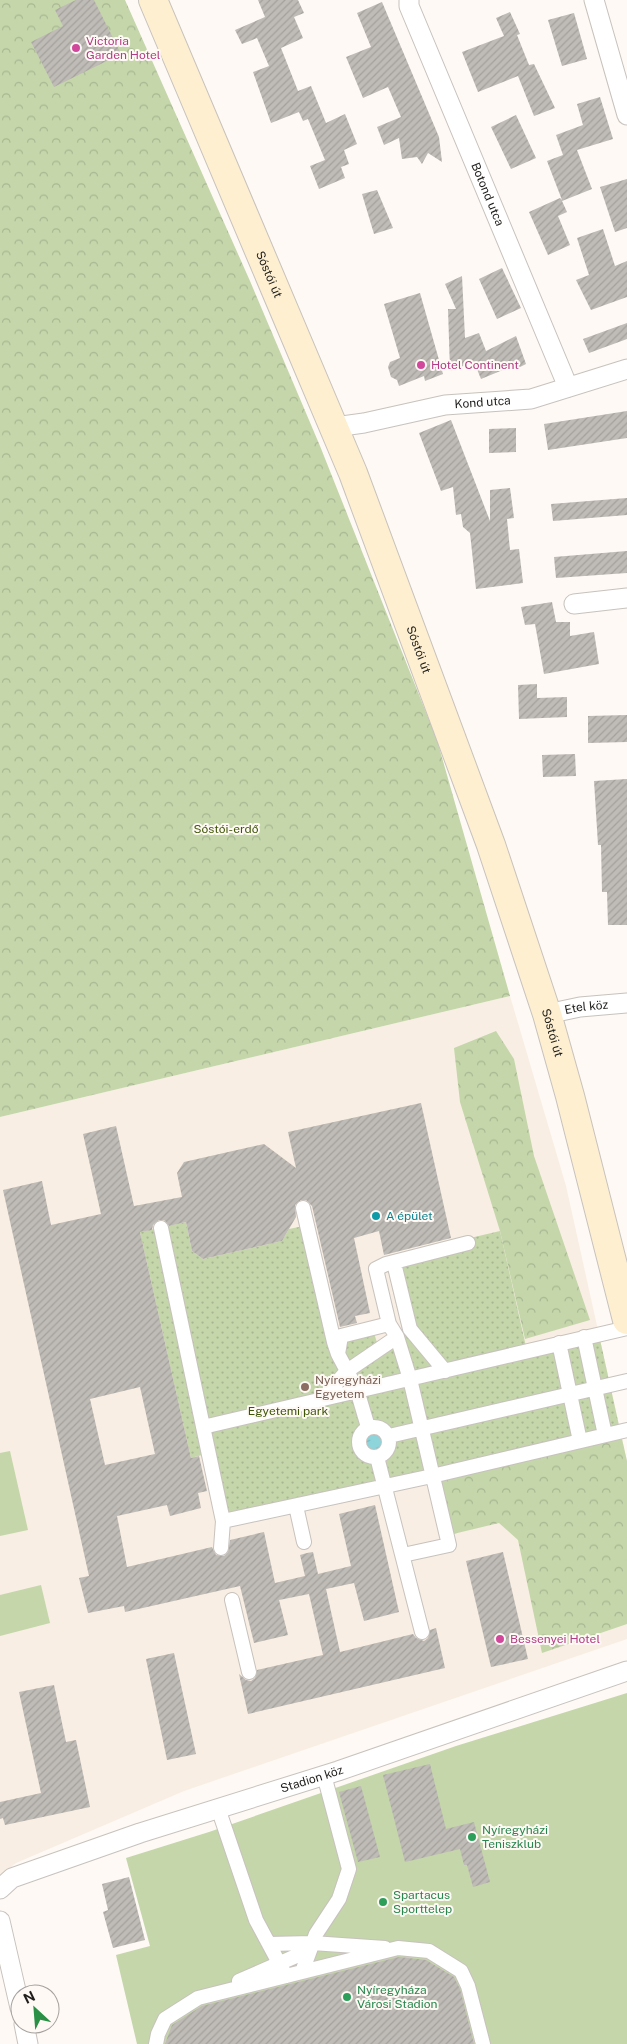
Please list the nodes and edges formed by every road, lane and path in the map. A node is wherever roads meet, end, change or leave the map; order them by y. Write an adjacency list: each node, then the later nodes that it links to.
1 (153, 0): 7 (main road, Sóstói út)
2 (409, 0): 6 (street, Botond utca)
3 (594, 0): 4 (street)
4 (627, 115)
5 (627, 369): 6 (street, Kond utca)
6 (568, 387): 7 (street, Kond utca)
7 (335, 427): 11 (main road, Sóstói út)
8 (627, 598): 9 (street)
9 (574, 604)
10 (627, 1003): 11 (street, Etel köz)
11 (547, 1014): 16 (main road, Sóstói út)
12 (303, 1208): 22 (street)
13 (161, 1228): 31 (street)
14 (468, 1244): 15 (street)
15 (394, 1263): 17 (street); 19 (street)
16 (627, 1320)
17 (410, 1326): 19 (street); 23 (street)
18 (627, 1328): 20 (street)
19 (393, 1330): 22 (street); 24 (street); 25 (street)
20 (584, 1337): 21 (street); 27 (street)
21 (559, 1343): 23 (street); 29 (street)
22 (338, 1354): 24 (street)
23 (445, 1370): 25 (street)
24 (347, 1371): 28 (street); 30 (street)
25 (410, 1379): 28 (street); 33 (street)
26 (627, 1381): 27 (street)
27 (596, 1389): 29 (street); 35 (street)
28 (357, 1390): 30 (street); 32 (street)
29 (570, 1395): 33 (street); 37 (street)
30 (323, 1398): 31 (street)
31 (203, 1427): 42 (street)
32 (368, 1427): 36 (street); 38 (street)
33 (423, 1429): 36 (street); 39 (street)
34 (627, 1430): 35 (street)
35 (605, 1435): 37 (street)
36 (389, 1436): 38 (street)
37 (580, 1441): 39 (street)
38 (378, 1457): 40 (street)
39 (432, 1476): 40 (street); 45 (street)
40 (386, 1486): 41 (street); 45 (street)
41 (296, 1506): 42 (street); 43 (street)
42 (224, 1521): 44 (street)
43 (304, 1542)
44 (221, 1548)
45 (403, 1555): 47 (street)
46 (232, 1600): 49 (street)
47 (422, 1632)
48 (627, 1671): 50 (street, Stadion köz)
49 (248, 1672)
50 (324, 1775): 51 (street, Stadion köz); 55 (street)
51 (218, 1808): 52 (street, Stadion köz); 54 (street)
52 (0, 1889)
53 (0, 1921): 59 (street)
54 (269, 1944): 55 (street); 58 (street)
55 (311, 1947): 56 (street); 57 (street); 60 (street)
56 (398, 1948): 57 (street); 61 (street)
57 (302, 1972): 58 (street)
58 (286, 1976): 60 (street)
59 (14, 1984)
60 (205, 1996): 62 (street)
61 (476, 2017): 63 (street); 64 (street)
62 (156, 2044)
63 (483, 2044)
64 (489, 2044)

